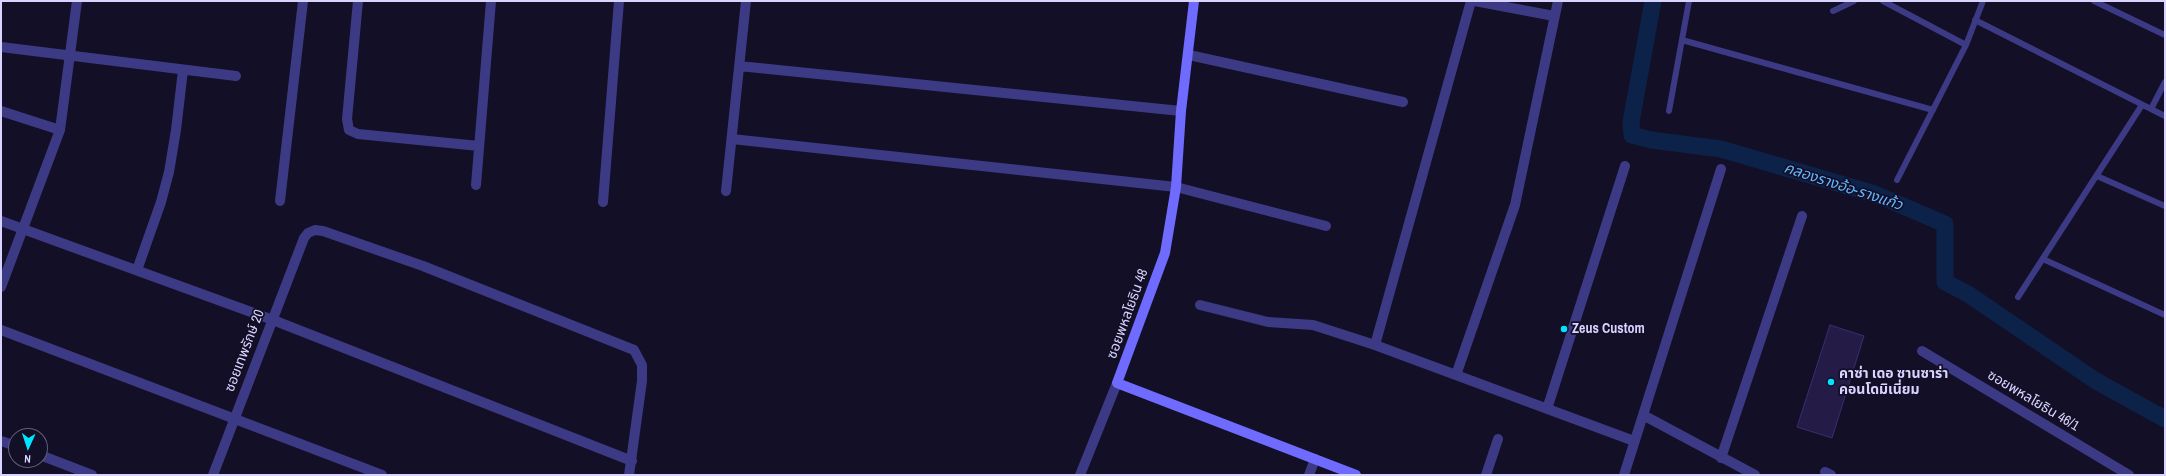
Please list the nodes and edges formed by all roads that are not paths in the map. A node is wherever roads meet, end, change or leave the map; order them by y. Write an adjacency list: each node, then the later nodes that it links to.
1 (77, 1): 23 (street)
2 (303, 1): 47 (street)
3 (358, 1): 39 (street)
4 (491, 1): 39 (street)
5 (619, 1): 48 (street)
6 (746, 1): 25 (street)
7 (1194, 1): 24 (street, ซอยพหลโยธิน 48)
8 (1471, 1): 62 (street)
9 (1475, 1): 17 (street)
10 (1558, 1): 17 (street)
11 (1689, 1): 20 (lane)
12 (1854, 1): 16 (lane)
13 (1883, 1): 21 (lane)
14 (1983, 1): 18 (lane)
15 (2094, 1): 19 (lane)
16 (1833, 11)
17 (1554, 16): 64 (street)
18 (1975, 20): 21 (lane); 30 (lane)
19 (2165, 35)
20 (1682, 40): 32 (lane); 35 (lane)
21 (1966, 45): 32 (lane)
22 (1, 47): 23 (street)
23 (69, 54): 26 (street); 37 (street)
24 (1189, 55): 29 (street); 34 (street, ซอยพหลโยธิน 48)
25 (740, 66): 34 (street); 38 (street)
26 (183, 70): 27 (street); 55 (street)
27 (236, 76)
28 (2165, 82): 31 (lane)
29 (1403, 102)
30 (2142, 105): 31 (lane); 42 (lane)
31 (2151, 109): 36 (lane)
32 (1933, 110): 43 (lane)
33 (1, 111): 37 (street)
34 (1182, 111): 45 (street, ซอยพหลโยธิน 48)
35 (1669, 111)
36 (2165, 116)
37 (60, 130): 53 (street)
38 (732, 138): 45 (street); 46 (street)
39 (479, 146): 44 (street)
40 (1625, 166): 66 (street)
41 (1721, 168): 67 (street)
42 (2098, 176): 49 (lane); 54 (lane)
43 (1897, 180)
44 (476, 185)
45 (1176, 187): 52 (street); 65 (street, ซอยพหลโยธิน 48)
46 (726, 191)
47 (280, 201)
48 (603, 202)
49 (2165, 206)
50 (1802, 216): 72 (street)
51 (1, 221): 53 (street)
52 (1326, 226)
53 (24, 229): 55 (street); 56 (street)
54 (2043, 259): 57 (lane); 59 (lane)
55 (137, 270): 60 (street)
56 (1, 287)
57 (2018, 297)
58 (1200, 305): 62 (street)
59 (2165, 315)
60 (272, 320): 68 (street, ซอยเทพรักษ์ 20); 74 (street); 74 (street, ซอยเทพรักษ์ 20)
61 (1, 330): 68 (street)
62 (1375, 344): 64 (street)
63 (1922, 351): 85 (street, ซอยพหลโยธิน 46/1)
64 (1456, 374): 66 (street)
65 (1117, 383): 73 (street); 79 (street)
66 (1547, 409): 70 (street)
67 (1643, 415): 70 (street); 72 (street)
68 (234, 418): 76 (street, ซอยเทพรักษ์ 20); 77 (street)
69 (1498, 439): 82 (street)
70 (1634, 441): 83 (street)
71 (48, 458): 75 (street)
72 (1721, 458): 84 (street)
73 (1315, 459): 80 (street); 81 (street)
74 (632, 461): 78 (street)
75 (92, 475)
76 (213, 475)
77 (382, 475)
78 (628, 475)
79 (1080, 475)
80 (1309, 475)
81 (1356, 475)
82 (1486, 475)
83 (1624, 475)
84 (1755, 475)
85 (2129, 475)

